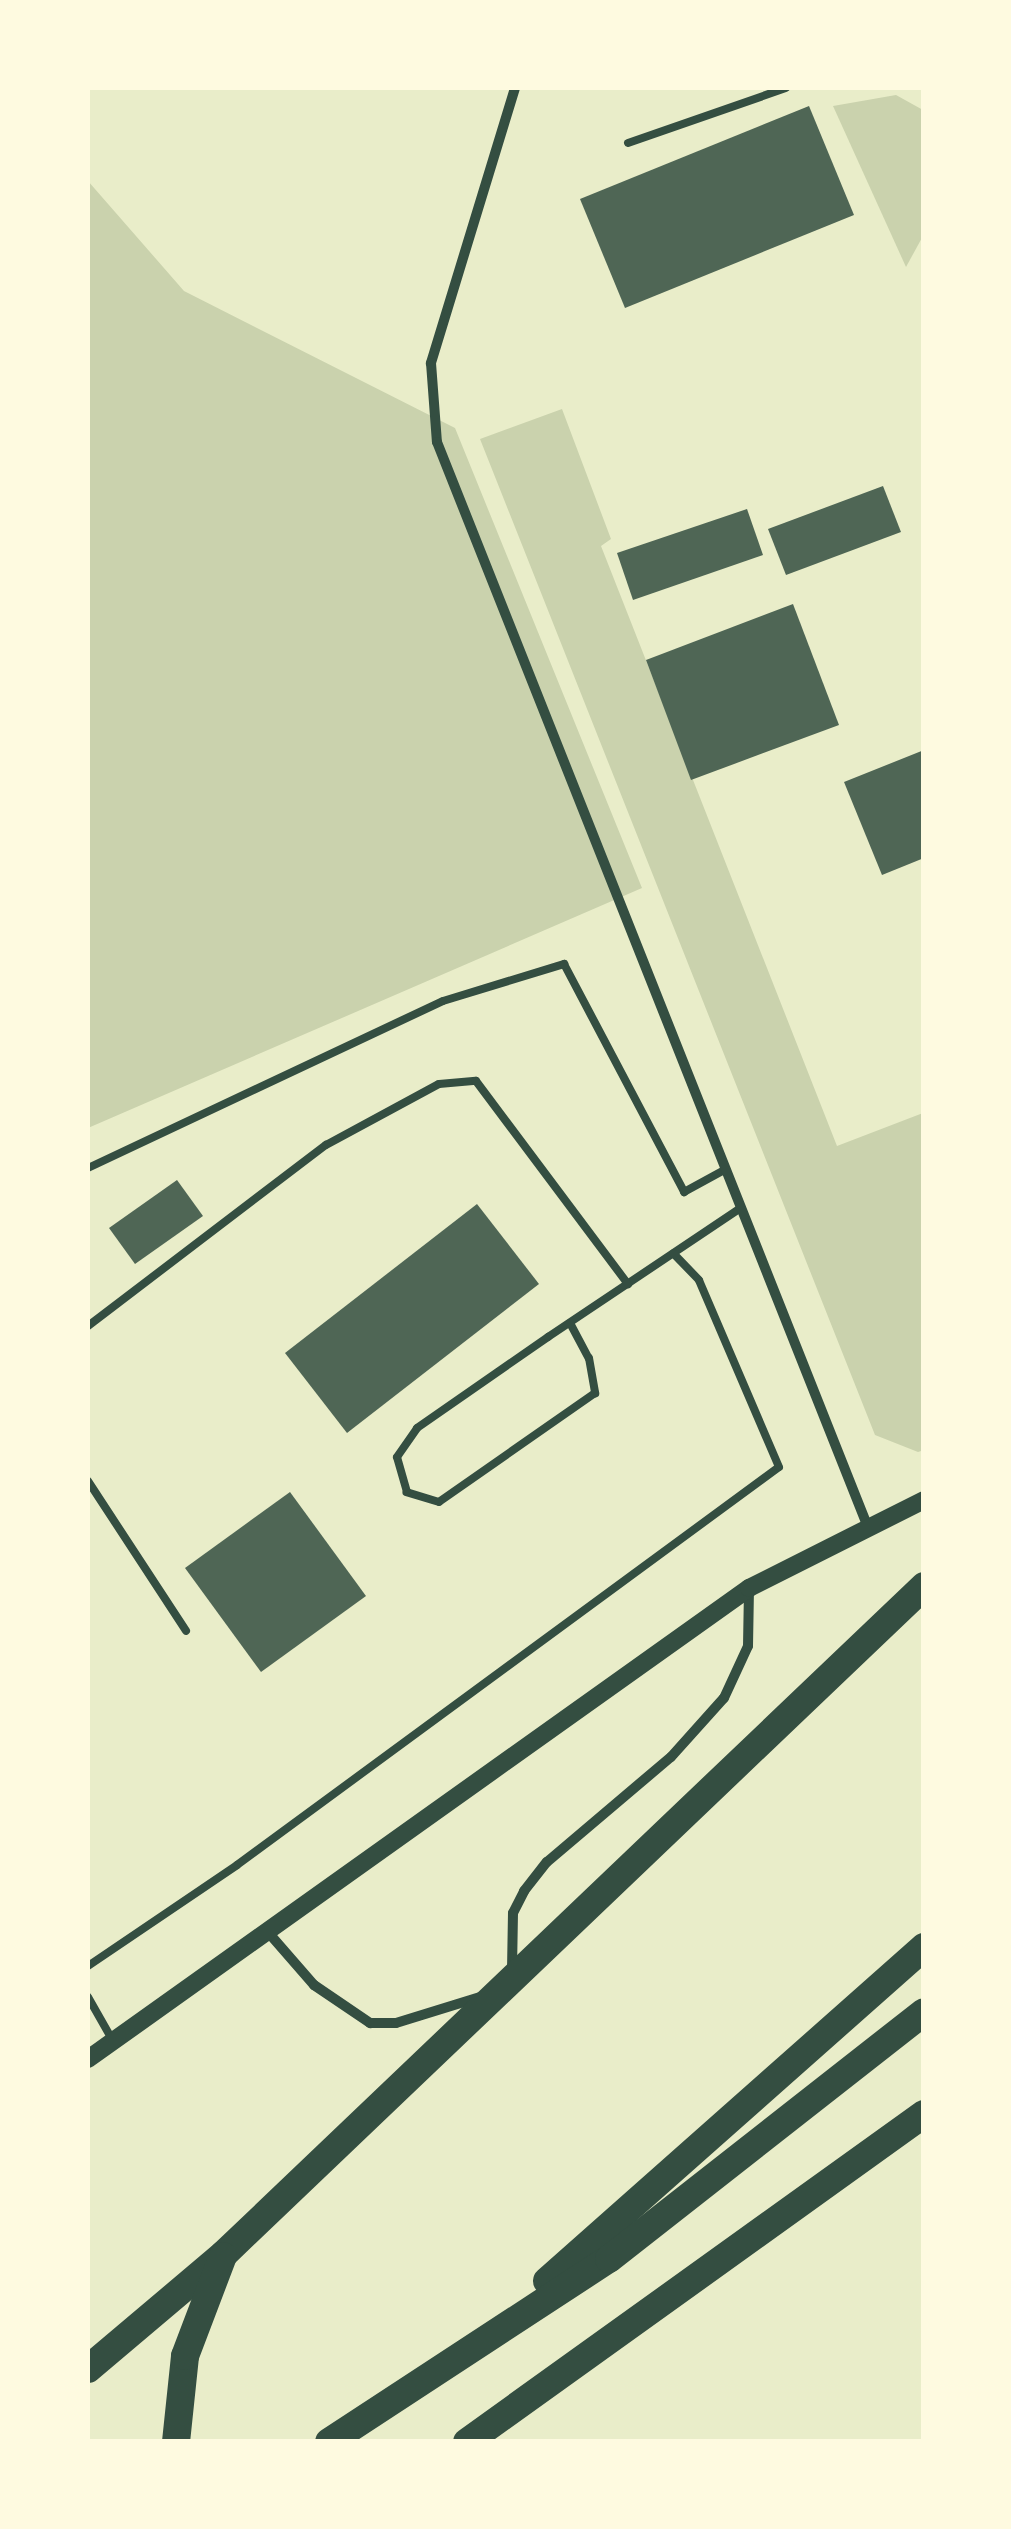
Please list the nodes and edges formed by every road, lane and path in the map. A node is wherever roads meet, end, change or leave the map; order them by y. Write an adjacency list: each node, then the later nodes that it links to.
1 (515, 88): 5 (street)
2 (786, 88): 3 (lane)
3 (628, 143)
4 (88, 1168): 5 (lane)
5 (726, 1169): 6 (street)
6 (741, 1208): 7 (lane); 13 (street)
7 (672, 1254): 8 (lane); 21 (lane)
8 (628, 1284): 9 (lane); 10 (lane)
9 (570, 1323): 9 (lane)
10 (88, 1326)
11 (88, 1481): 17 (lane)
12 (924, 1500): 13 (street)
13 (867, 1525): 15 (street)
14 (924, 1586): 18 (highway)
15 (749, 1588): 19 (street); 22 (street)
16 (924, 1618): 18 (highway)
17 (186, 1631)
18 (870, 1642): 22 (highway)
19 (267, 1932): 22 (street); 25 (street)
20 (924, 1947): 29 (highway)
21 (88, 1966)
22 (514, 1980): 28 (highway)
23 (88, 1997): 25 (lane)
24 (924, 2012): 29 (highway)
25 (113, 2041): 26 (street)
26 (88, 2060)
27 (924, 2114): 33 (highway)
28 (223, 2255): 30 (highway); 31 (highway)
29 (470, 2346): 32 (highway)
30 (88, 2369)
31 (176, 2442)
32 (329, 2442)
33 (467, 2442)

